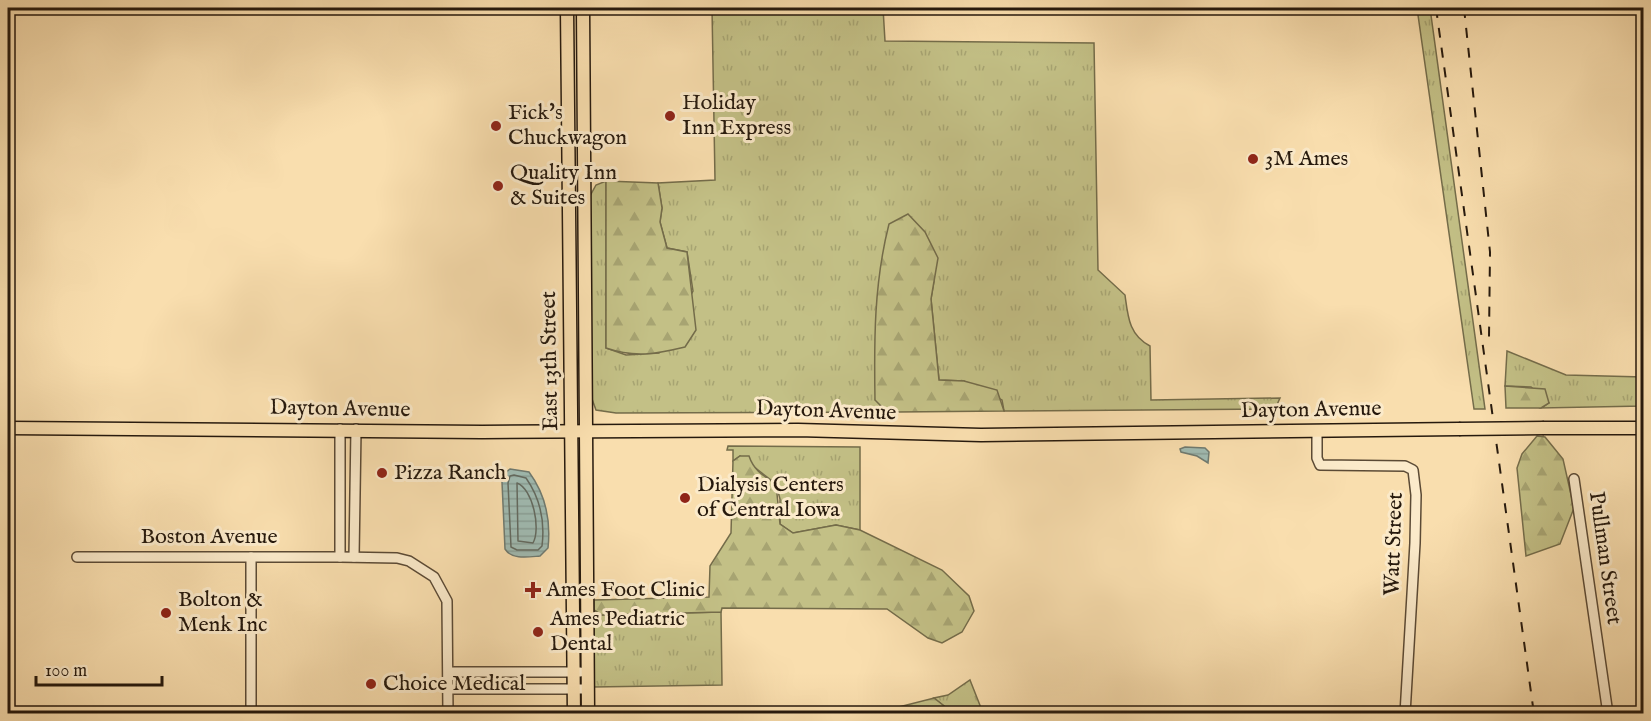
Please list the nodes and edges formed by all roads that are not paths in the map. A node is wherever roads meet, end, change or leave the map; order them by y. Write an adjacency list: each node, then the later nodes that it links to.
1 (567, 8): 7 (main road, East 13th Street)
2 (583, 8): 8 (main road, East 13th Street)
3 (8, 428): 5 (main road, Dayton Avenue)
4 (1644, 428): 9 (main road, Dayton Avenue, bridge)
5 (340, 429): 6 (main road, Dayton Avenue); 13 (street)
6 (356, 429): 7 (main road, Dayton Avenue); 14 (street)
7 (572, 431): 8 (main road, Dayton Avenue); 16 (main road, East 13th Street)
8 (588, 431): 9 (main road, Dayton Avenue); 17 (main road, East 13th Street)
9 (1317, 432): 25 (street, Watt Street)
10 (1574, 479): 26 (street, Pullman Street)
11 (77, 557): 12 (street, Boston Avenue)
12 (251, 557): 13 (street, Boston Avenue); 21 (street)
13 (340, 557): 14 (street, Boston Avenue)
14 (354, 557): 15 (street, Boston Avenue)
15 (449, 672): 16 (street); 18 (street, Boston Avenue)
16 (573, 672): 17 (street); 20 (main road, East 13th Street)
17 (588, 672): 19 (main road, East 13th Street)
18 (448, 689): 20 (street); 22 (street, Boston Avenue)
19 (588, 689): 20 (street); 24 (main road, East 13th Street)
20 (573, 690): 23 (main road, East 13th Street)
21 (250, 714)
22 (448, 714)
23 (573, 714)
24 (588, 714)
25 (1404, 714)
26 (1608, 714)

